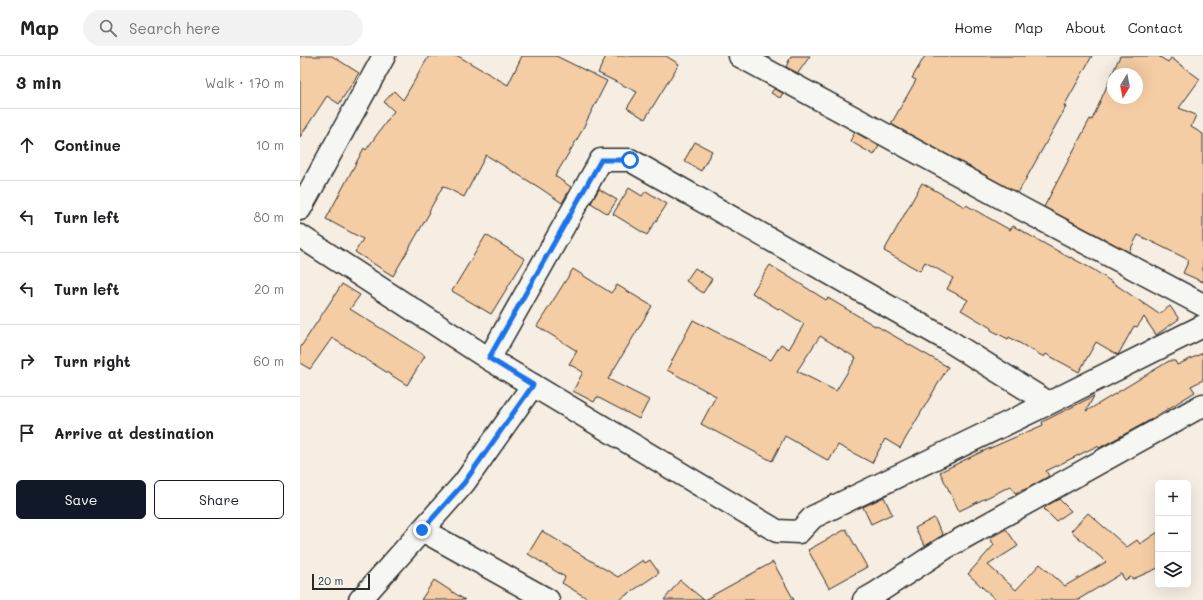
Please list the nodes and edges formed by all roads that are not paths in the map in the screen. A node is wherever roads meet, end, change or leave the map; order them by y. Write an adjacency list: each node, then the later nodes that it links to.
1 (384, 56): 3 (street)
2 (740, 56): 5 (street)
3 (300, 209)
4 (300, 236): 7 (street)
5 (1203, 305)
6 (1203, 326): 9 (street)
7 (489, 358): 8 (street); 9 (street)
8 (533, 385): 9 (street); 11 (street)
9 (1049, 403)
10 (1203, 405): 12 (street)
11 (422, 530): 13 (street); 14 (street)
12 (876, 597)
13 (360, 600)
14 (548, 600)

